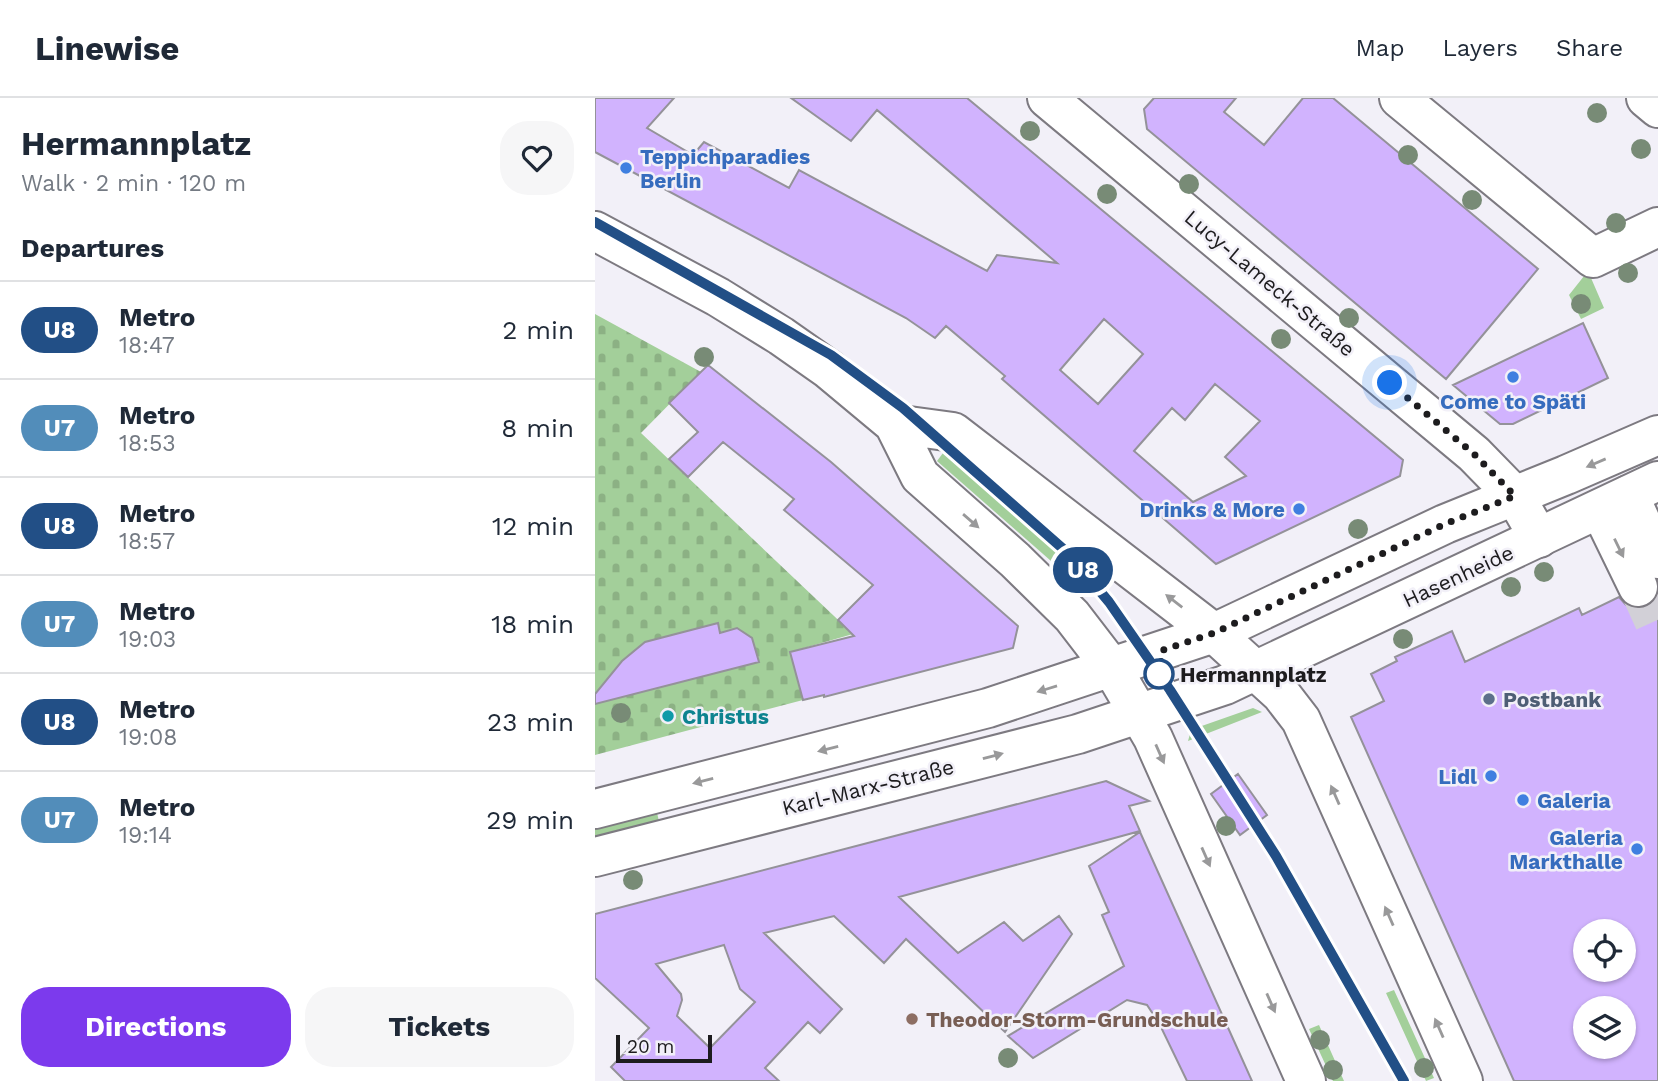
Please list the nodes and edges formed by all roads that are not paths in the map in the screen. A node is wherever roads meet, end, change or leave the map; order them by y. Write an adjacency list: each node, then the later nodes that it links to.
1 (1047, 98): 10 (main road, Lucy-Lameck-Straße)
2 (1399, 98): 5 (main road)
3 (1646, 98): 4 (main road)
4 (1658, 108)
5 (1658, 227)
6 (595, 231): 7 (main road)
7 (894, 424): 13 (main road, one-way to 7); 14 (main road, one-way to 14)
8 (1658, 435): 10 (main road, one-way to 10)
9 (1629, 495): 11 (main road, Hasenheide); 12 (main road)
10 (1515, 496): 11 (main road, Lucy-Lameck-Straße); 13 (main road)
11 (1539, 538): 15 (main road, Hasenheide)
12 (1648, 573)
13 (1214, 633): 14 (main road); 15 (main road)
14 (1112, 668): 16 (main road); 17 (main road, one-way to 17)
15 (1258, 671): 16 (main road); 20 (main road, one-way to 15)
16 (1141, 714): 18 (main road, Karl-Marx-Straße, one-way to 16); 19 (main road, one-way to 19)
17 (595, 809)
18 (595, 857)
19 (1307, 1081)
20 (1463, 1081)

